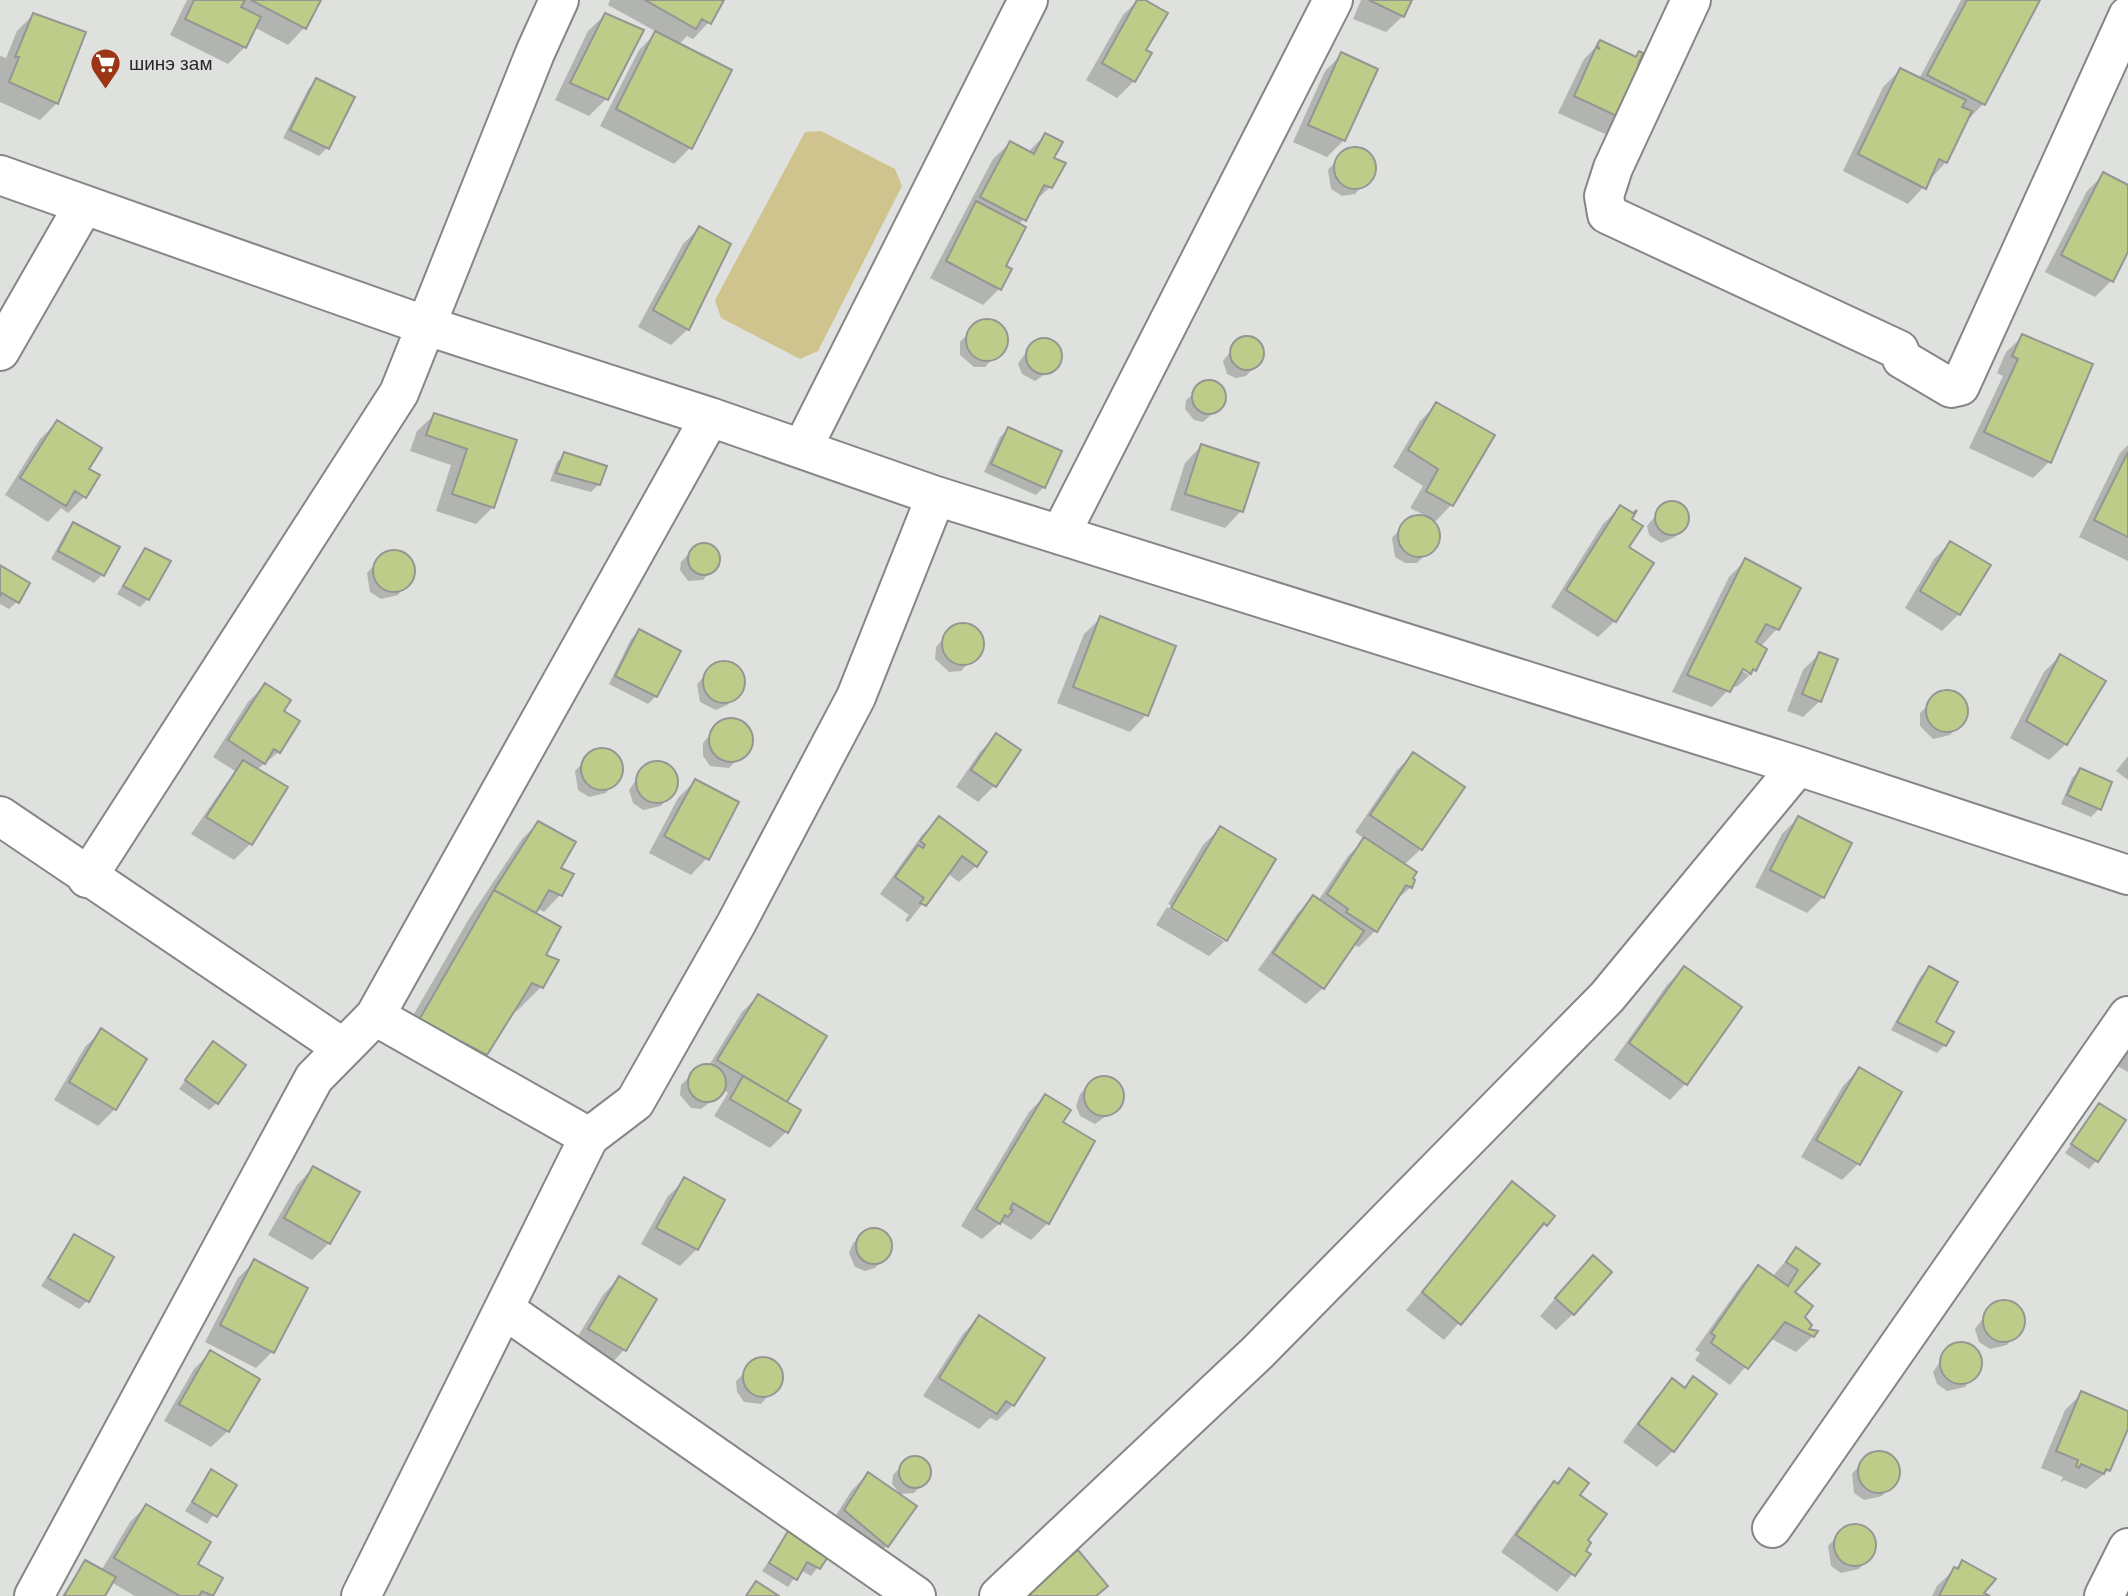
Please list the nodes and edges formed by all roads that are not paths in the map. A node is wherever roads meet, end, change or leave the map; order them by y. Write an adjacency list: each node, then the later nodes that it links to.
1 (559, 0): 8 (street)
2 (1028, 0): 11 (street)
3 (1333, 0): 13 (street)
4 (1691, 0): 5 (street)
5 (2128, 16)
6 (0, 175): 7 (street)
7 (84, 205): 8 (street); 9 (street)
8 (427, 327): 10 (street); 17 (street)
9 (0, 351)
10 (710, 417): 11 (street); 18 (street)
11 (802, 449): 12 (street)
12 (936, 496): 13 (street); 21 (street)
13 (1060, 535): 14 (street)
14 (1798, 766): 16 (street); 28 (street)
15 (0, 816): 17 (street)
16 (2128, 875)
17 (87, 878): 20 (street)
18 (375, 1016): 20 (street); 21 (street)
19 (2128, 1016): 23 (street)
20 (343, 1048): 25 (street)
21 (589, 1137): 22 (street)
22 (504, 1309): 26 (street); 27 (street)
23 (1772, 1528)
24 (2128, 1548): 29 (street)
25 (34, 1596)
26 (361, 1596)
27 (916, 1596)
28 (999, 1596)
29 (2104, 1596)

